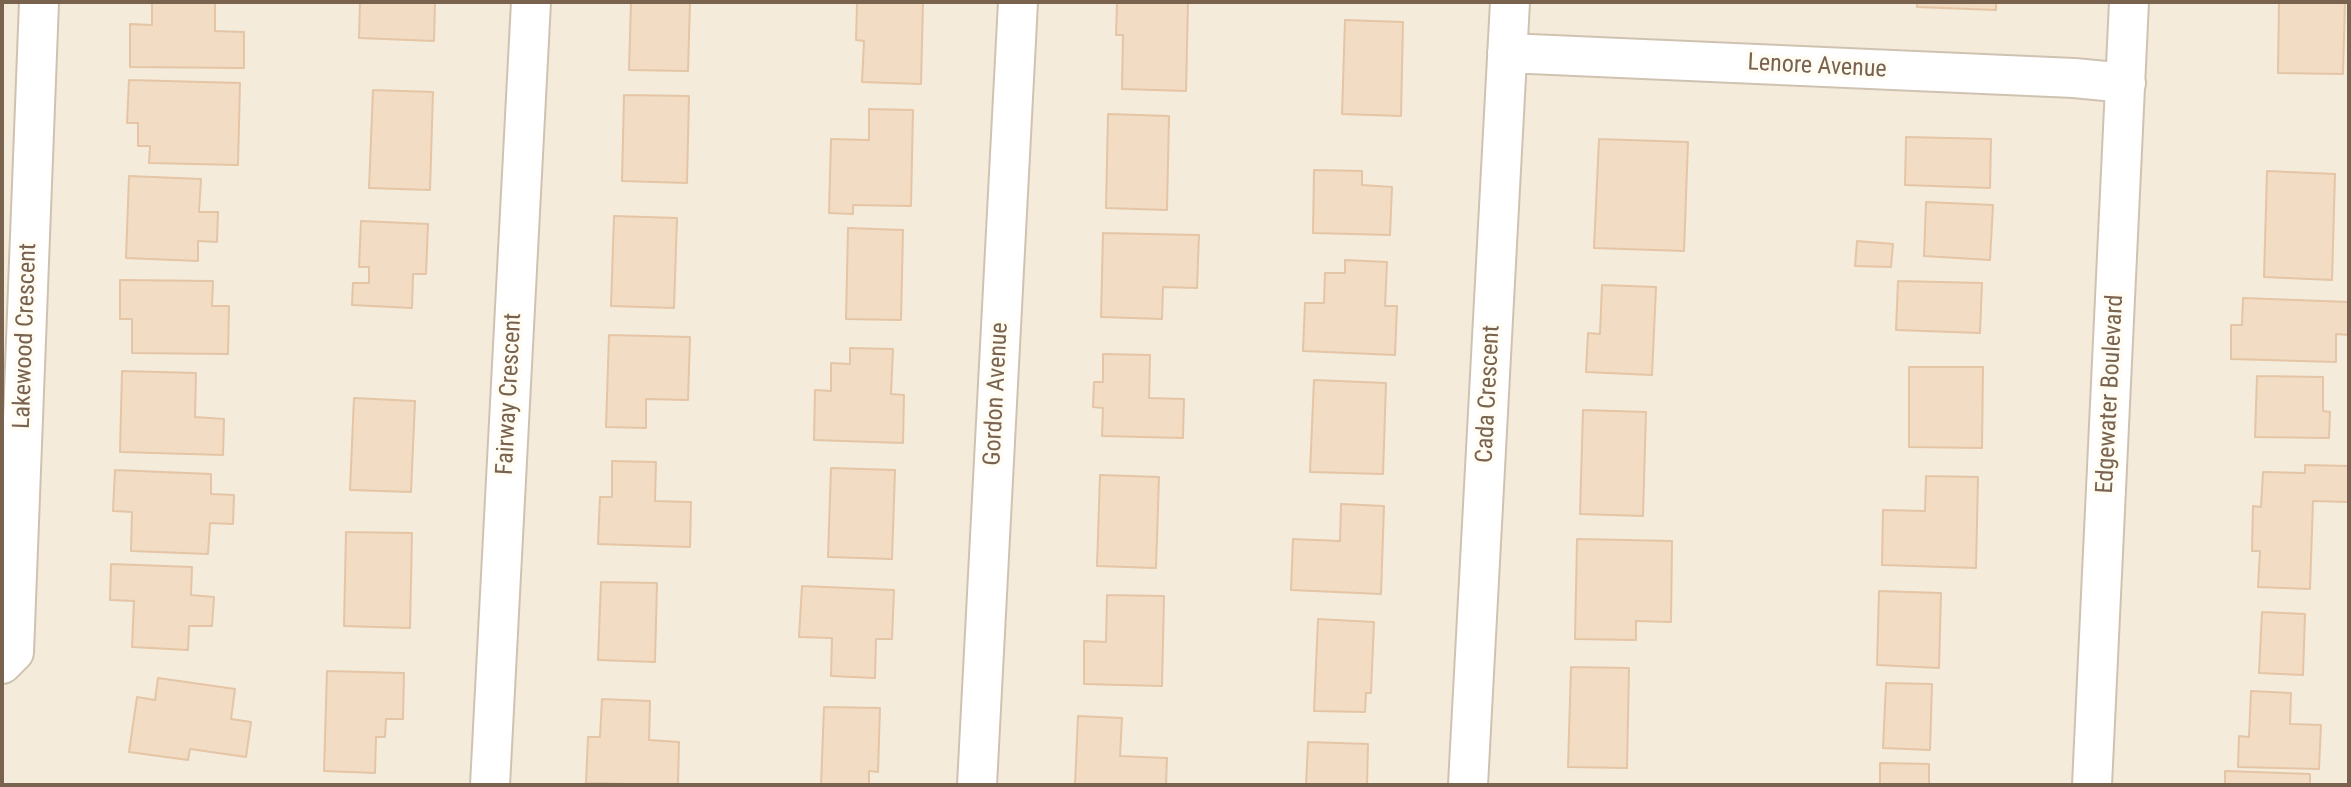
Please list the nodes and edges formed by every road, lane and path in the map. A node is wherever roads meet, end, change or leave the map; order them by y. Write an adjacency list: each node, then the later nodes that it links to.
1 (39, 2): 8 (street, Lakewood Crescent)
2 (531, 2): 9 (street, Fairway Crescent)
3 (1017, 2): 10 (street, Gordon Avenue)
4 (1510, 2): 6 (street, Cada Crescent)
5 (2129, 2): 7 (street, Edgewater Boulevard)
6 (1507, 53): 7 (street, Lenore Avenue); 11 (street, Cada Crescent)
7 (2126, 83): 12 (street, Edgewater Boulevard)
8 (2, 664)
9 (490, 785)
10 (977, 785)
11 (1468, 785)
12 (2091, 785)

